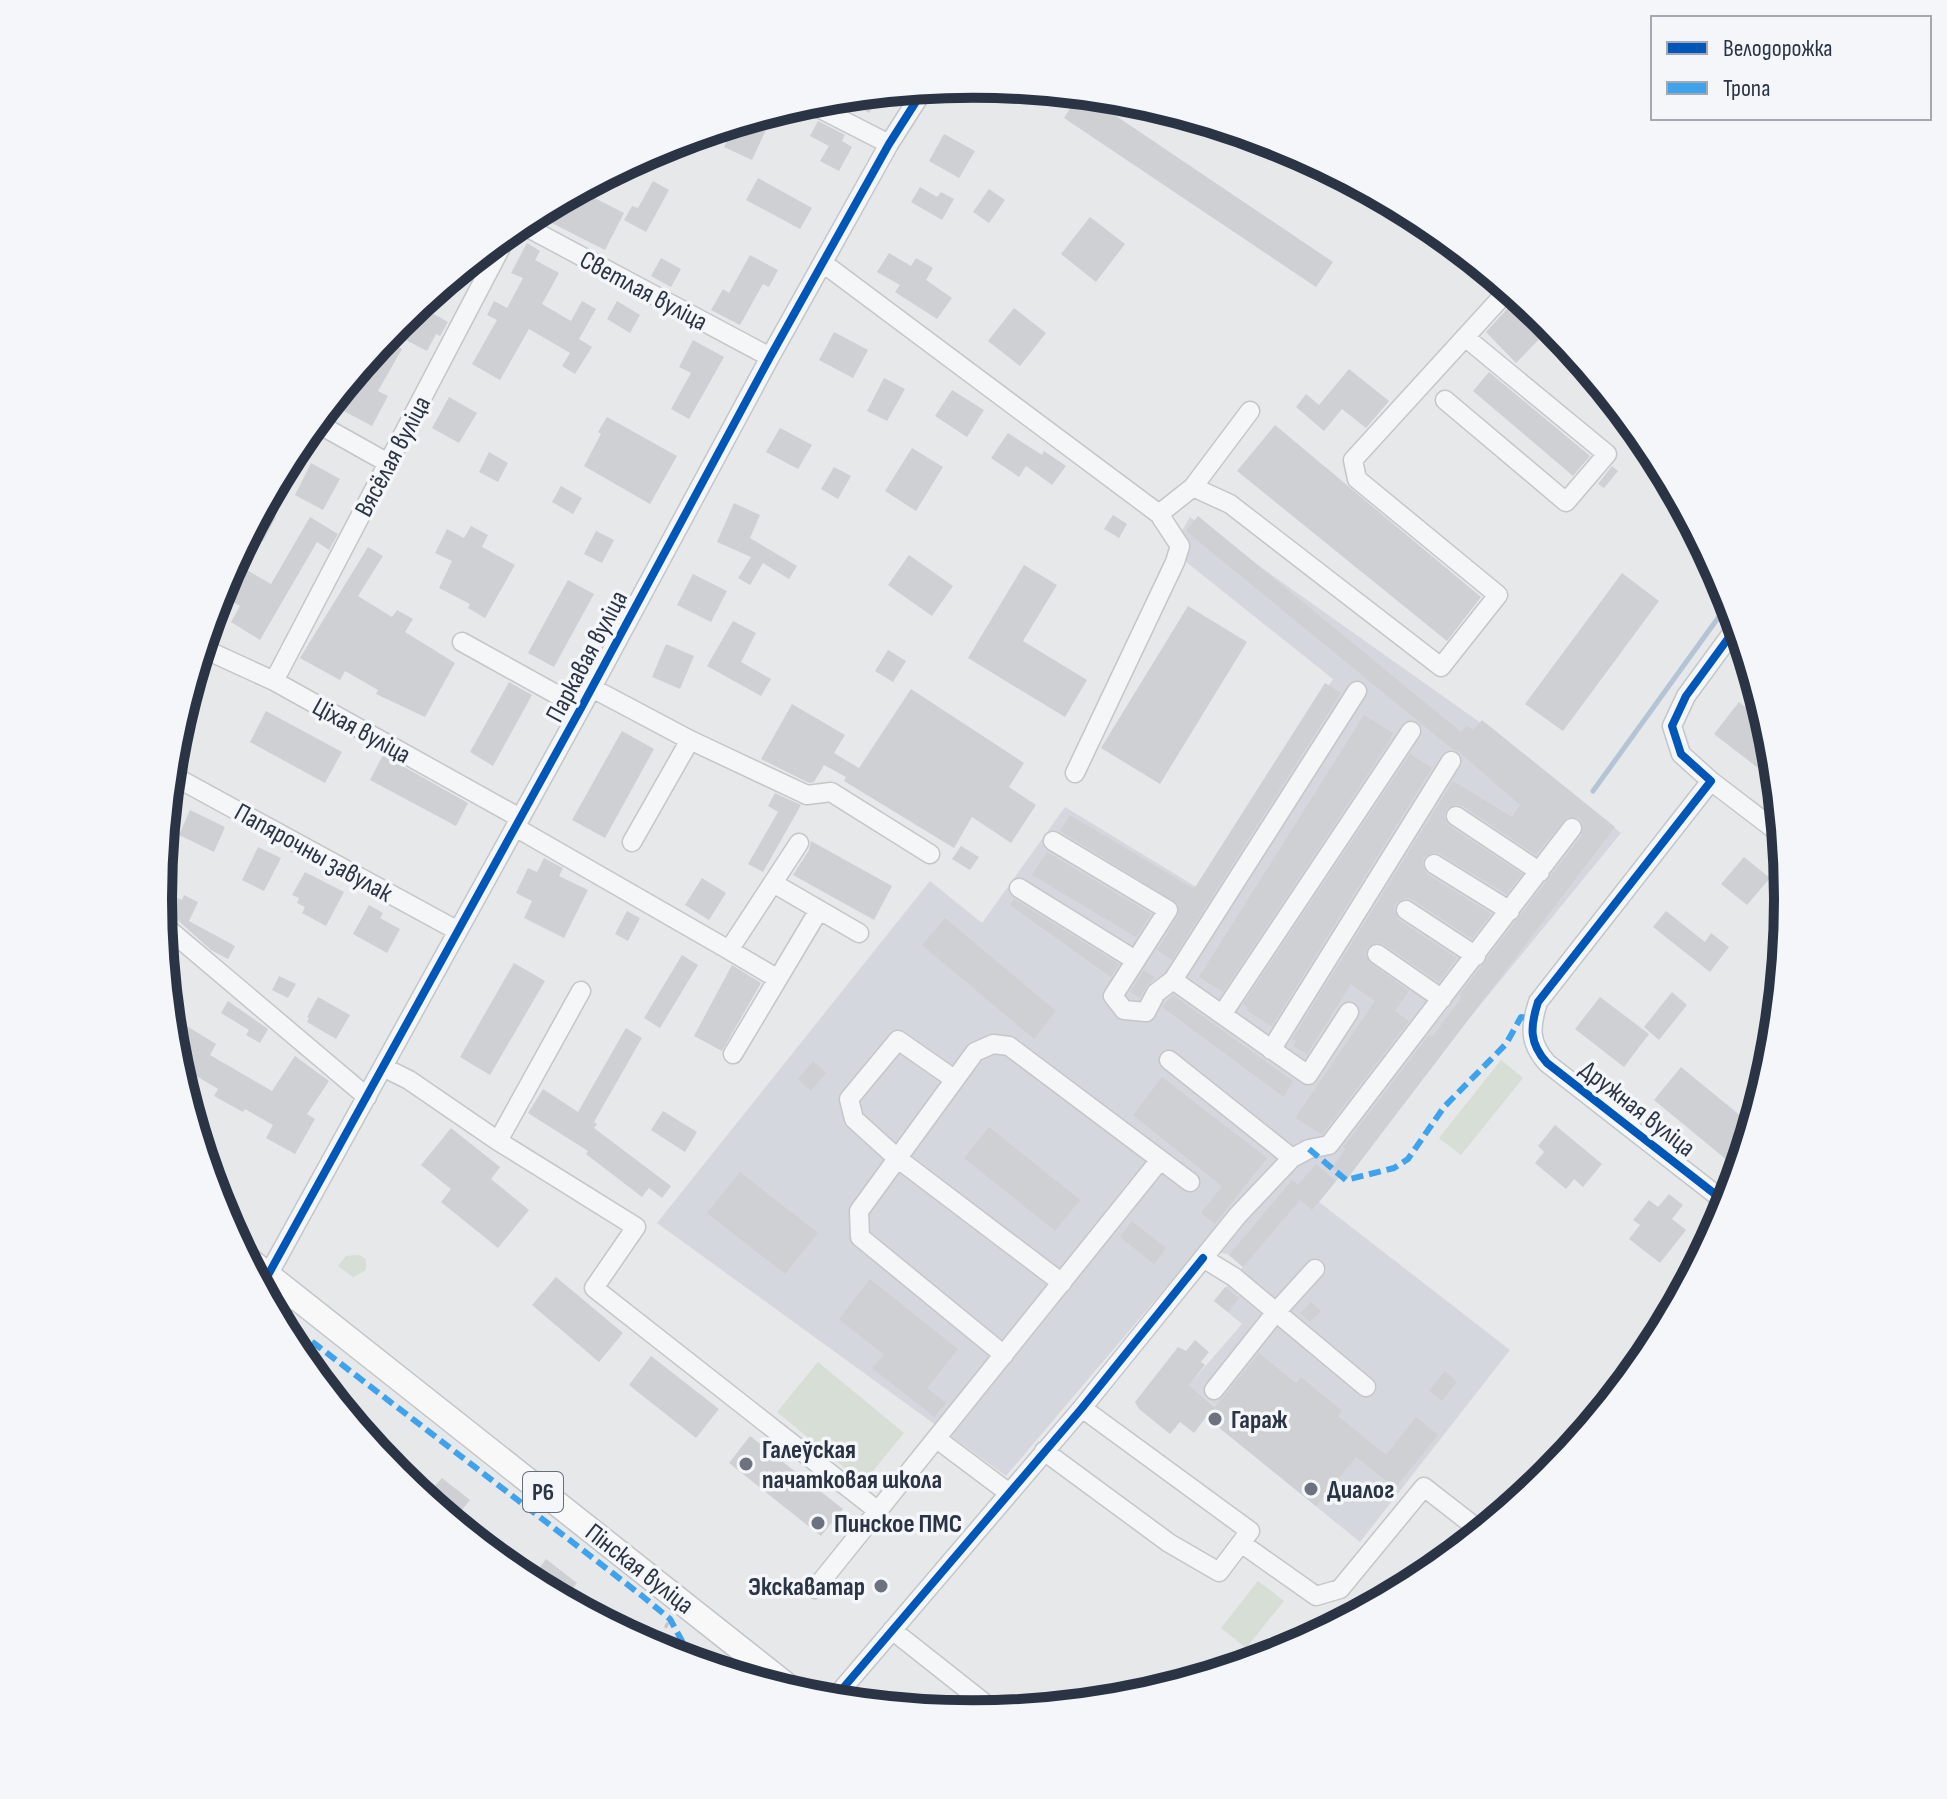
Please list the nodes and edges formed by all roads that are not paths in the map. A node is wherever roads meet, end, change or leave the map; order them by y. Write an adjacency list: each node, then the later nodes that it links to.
1 (917, 100): 3 (street, Паркавая вуліца)
2 (826, 112): 3 (street)
3 (889, 144): 6 (street, Паркавая вуліца)
4 (532, 230): 9 (street, Светлая вуліца)
5 (496, 257): 13 (street, Вясёлая вуліца)
6 (823, 263): 9 (street, Паркавая вуліца); 15 (street)
7 (1502, 297): 8 (street)
8 (1465, 337): 10 (street); 14 (street)
9 (770, 357): 20 (street, Паркавая вуліца)
10 (1445, 400)
11 (1250, 411): 14 (street)
12 (326, 428): 13 (street)
13 (388, 463): 19 (street, Вясёлая вуліца)
14 (1193, 487): 15 (street)
15 (1159, 514): 26 (street)
16 (1730, 636): 28 (street)
17 (462, 642): 22 (street)
18 (212, 652): 19 (street, Ціхая вуліца)
19 (274, 681): 30 (street, Ціхая вуліца)
20 (592, 688): 22 (street, Паркавая вуліца); 24 (street)
21 (1357, 691): 52 (street)
22 (581, 708): 30 (street, Паркавая вуліца)
23 (1411, 731): 56 (street)
24 (690, 740): 34 (street); 36 (street)
25 (1451, 761): 57 (street)
26 (1075, 773)
27 (181, 780): 44 (street, Папярочны завулак)
28 (1711, 781): 31 (street); 68 (street, Дружная вуліца)
29 (1456, 816): 38 (street)
30 (518, 822): 44 (street, Паркавая вуліца); 47 (street, Ціхая вуліца)
31 (1771, 827)
32 (1572, 828): 38 (street)
33 (1053, 841): 50 (street)
34 (632, 842)
35 (799, 843): 39 (street)
36 (930, 854)
37 (1434, 864): 43 (street)
38 (1540, 872): 43 (street)
39 (773, 883): 41 (street); 47 (street)
40 (1019, 888): 50 (street)
41 (819, 910): 46 (street); 51 (street)
42 (1406, 910): 49 (street)
43 (1510, 911): 49 (street)
44 (458, 931): 60 (street, Паркавая вуліца)
45 (173, 933): 62 (street)
46 (859, 933)
47 (729, 950): 51 (street, Ціхая вуліца)
48 (1377, 954): 54 (street)
49 (1476, 956): 54 (street)
50 (1135, 960): 52 (street)
51 (778, 979): 58 (street)
52 (1173, 980): 56 (street)
53 (581, 991): 63 (street)
54 (1442, 999): 65 (street)
55 (1349, 1012): 57 (street)
56 (1223, 1013): 57 (street)
57 (1271, 1050)
58 (733, 1054)
59 (1169, 1060): 65 (street)
60 (383, 1067): 62 (street, Паркавая вуліца); 63 (street)
61 (954, 1079): 64 (street); 64 (street); 66 (street)
62 (367, 1097): 72 (street, Паркавая вуліца)
63 (498, 1141): 84 (street)
64 (897, 1158): 73 (street); 77 (street)
65 (1292, 1158): 69 (street)
66 (1160, 1160): 67 (street); 73 (street)
67 (1190, 1182)
68 (1718, 1196)
69 (1203, 1258): 76 (street); 80 (street)
70 (1315, 1269): 76 (street)
71 (265, 1272): 72 (main road, Р6)
72 (268, 1275): 74 (main road, Р6)
73 (1062, 1283): 77 (street)
74 (291, 1293): 75 (street); 89 (main road, Пінская вуліца / Р6)
75 (283, 1306)
76 (1276, 1312): 78 (street); 79 (street)
77 (1004, 1355): 81 (street)
78 (1366, 1387)
79 (1214, 1390)
80 (1082, 1408): 82 (street); 86 (street)
81 (937, 1439): 83 (street); 84 (street)
82 (1044, 1451): 83 (street); 86 (street)
83 (1009, 1493): 88 (street)
84 (878, 1511): 87 (street)
85 (1473, 1525): 86 (street)
86 (1241, 1543)
87 (815, 1589)
88 (892, 1630): 90 (street); 91 (street)
89 (775, 1676)
90 (841, 1690)
91 (981, 1701)

